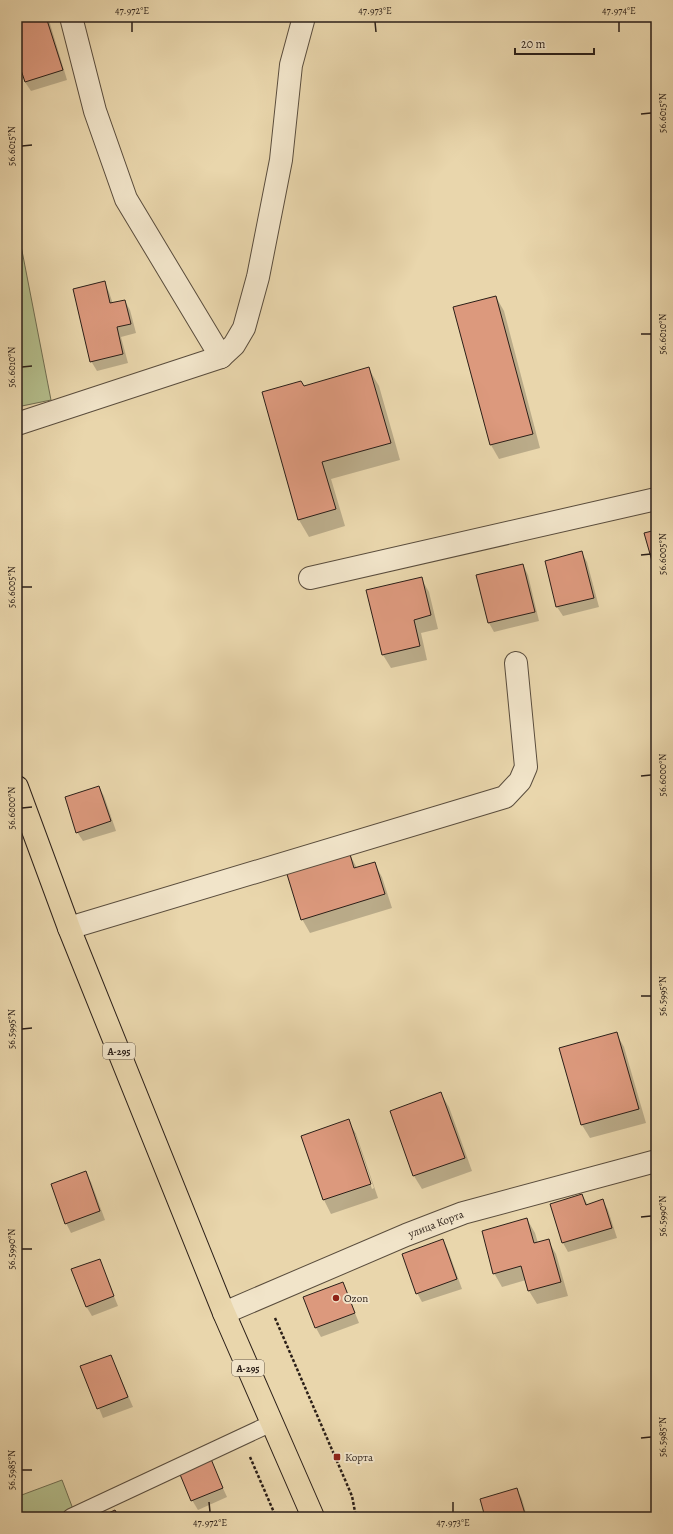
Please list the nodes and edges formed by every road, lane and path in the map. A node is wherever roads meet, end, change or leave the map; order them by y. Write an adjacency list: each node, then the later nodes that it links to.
1 (71, 17): 3 (street)
2 (304, 17): 3 (street)
3 (221, 357): 4 (street)
4 (17, 424)
5 (656, 499): 6 (street)
6 (310, 578)
7 (516, 663): 9 (street)
8 (17, 787): 9 (main road, А-295)
9 (69, 928): 12 (main road, А-295)
10 (656, 1161): 11 (street, улица Корта)
11 (266, 1295): 12 (street, улица Корта); 18 (path)
12 (224, 1313): 13 (main road, А-295)
13 (272, 1423): 14 (lane); 17 (main road, А-295)
14 (242, 1437): 15 (lane); 16 (path)
15 (71, 1517)
16 (276, 1517)
17 (313, 1517)
18 (356, 1517)

